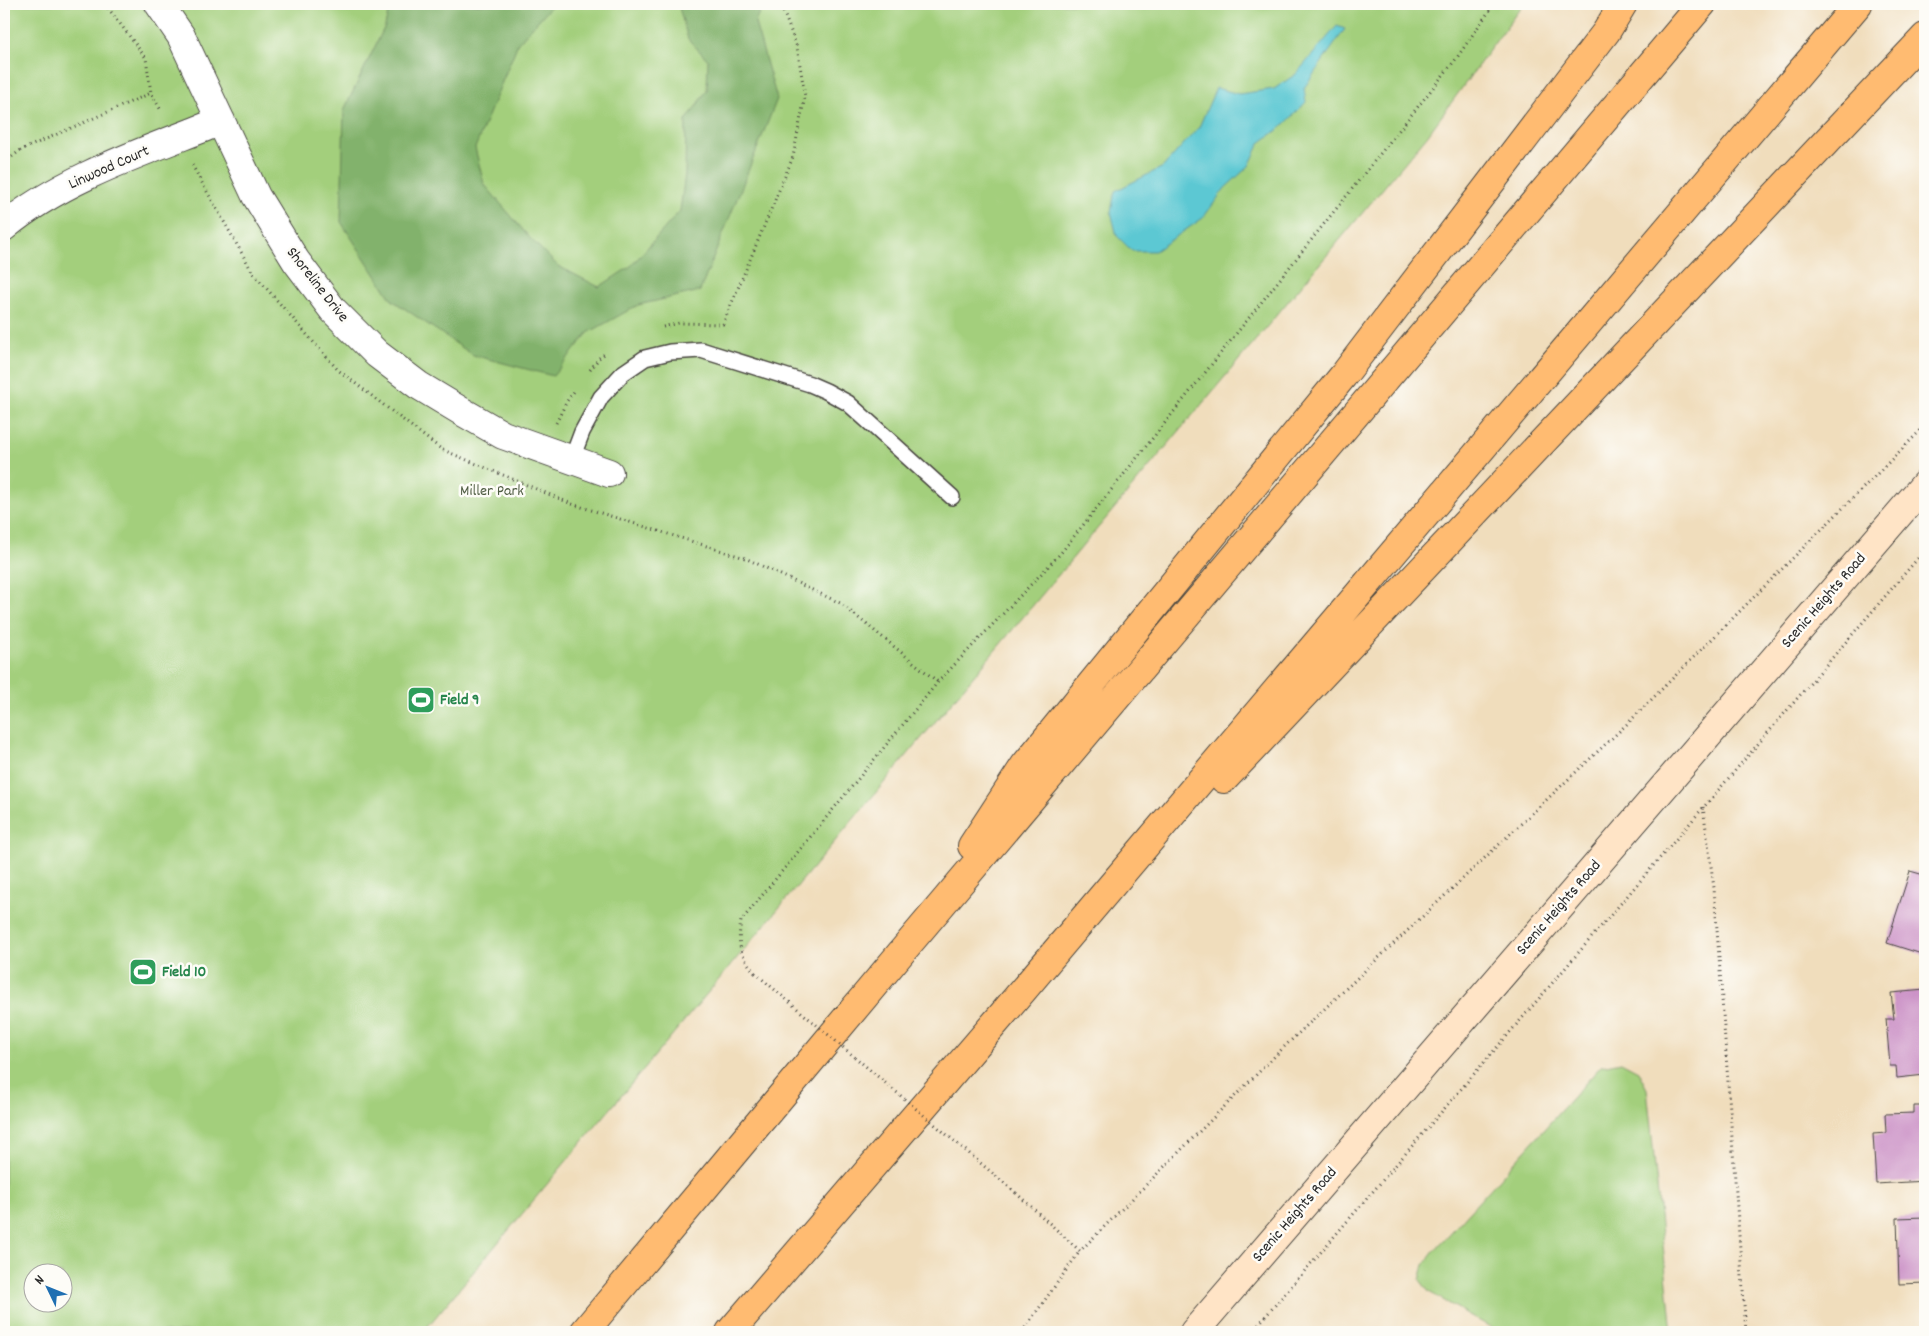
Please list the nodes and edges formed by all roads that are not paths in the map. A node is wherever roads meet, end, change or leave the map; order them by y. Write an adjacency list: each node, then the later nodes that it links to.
1 (159, 4): 6 (street, Shoreline Drive)
2 (1623, 4): 12 (highway)
3 (1702, 4): 12 (highway)
4 (1858, 4): 13 (highway)
5 (1925, 37): 13 (highway)
6 (221, 121): 7 (street, Linwood Court); 8 (street, Shoreline Drive)
7 (4, 227)
8 (570, 461): 9 (street, Shoreline Drive); 11 (lane)
9 (609, 473)
10 (1925, 484): 16 (street, Scenic Heights Road)
11 (952, 497)
12 (905, 948): 14 (highway)
13 (1002, 1015): 15 (highway)
14 (584, 1332)
15 (730, 1332)
16 (1194, 1332)

